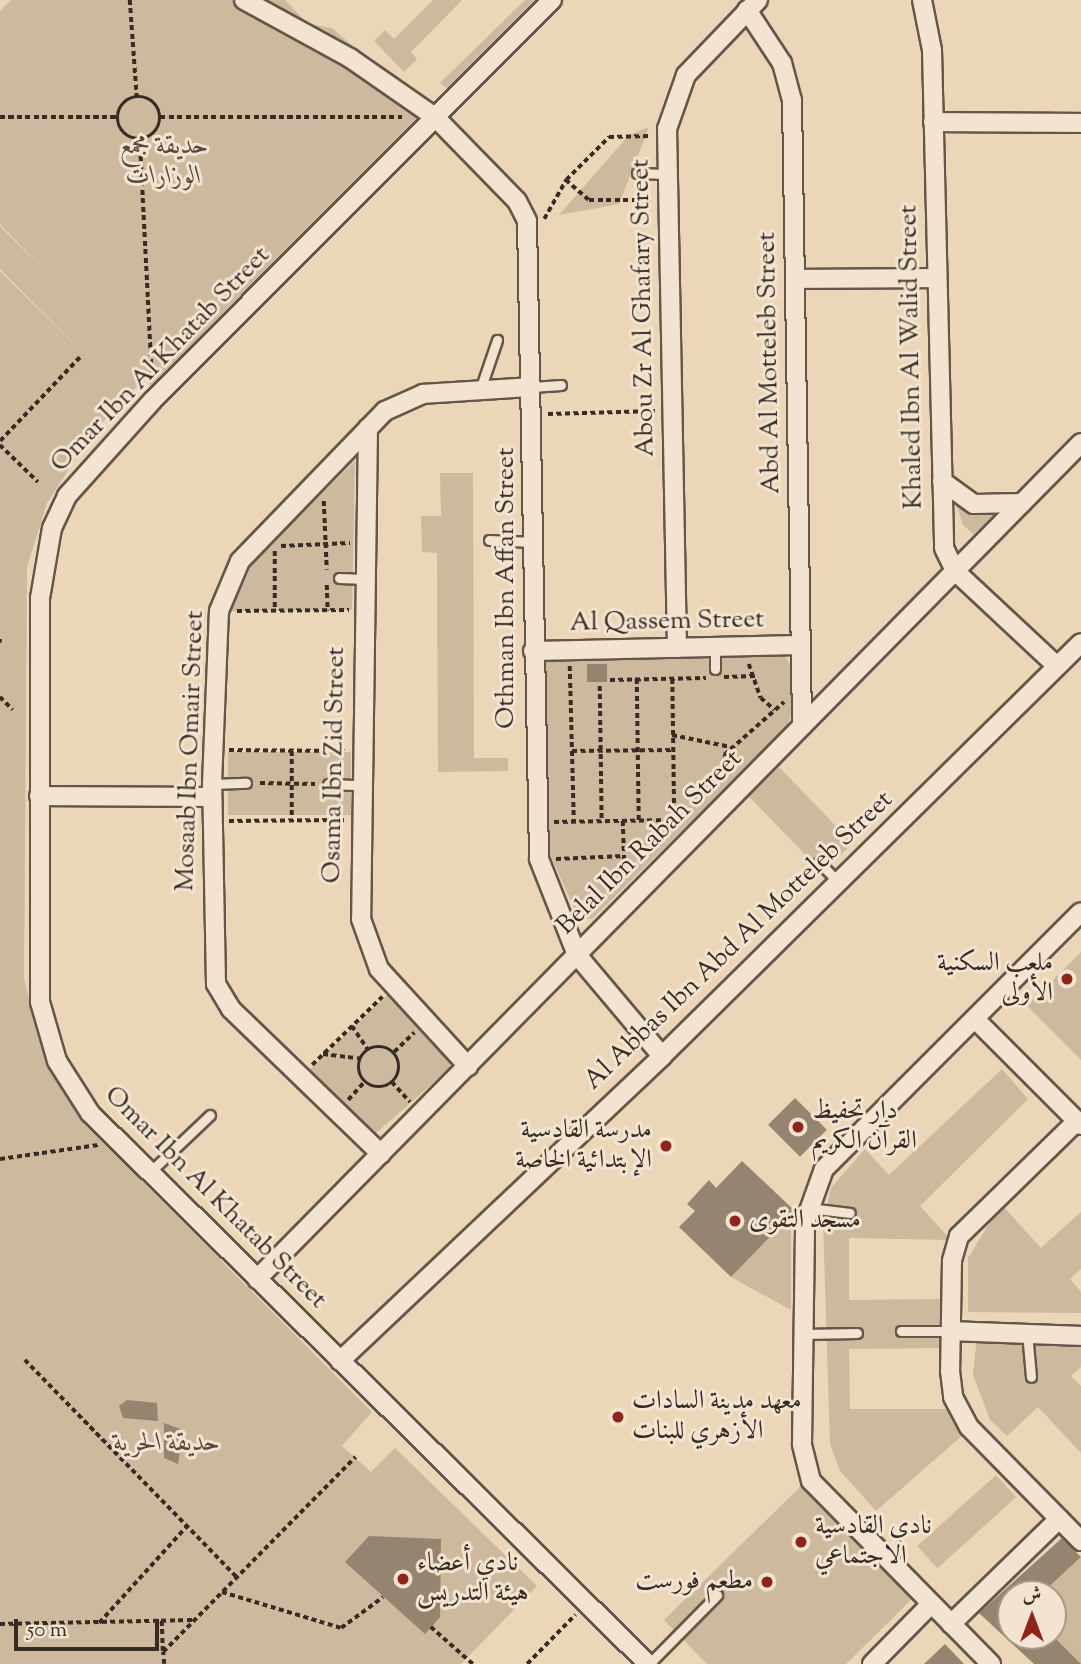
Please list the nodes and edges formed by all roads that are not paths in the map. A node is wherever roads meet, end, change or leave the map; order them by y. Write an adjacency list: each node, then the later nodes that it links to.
1 (244, 0): 5 (street, Othman Ibn Affan Street)
2 (552, 0): 5 (street, Omar Ibn Al Khatab Street)
3 (922, 0): 6 (street, Khaled Ibn Al Walid Street)
4 (752, 5): 9 (street, Abou Zr Al Ghafary Street); 11 (street, Abd Al Motteleb Street)
5 (435, 117): 14 (street, Othman Ibn Affan Street); 37 (street, Omar Ibn Al Khatab Street)
6 (933, 122): 7 (street); 10 (street, Khaled Ibn Al Walid Street)
7 (1081, 123)
8 (637, 173): 9 (lane)
9 (667, 174): 28 (street, Abou Zr Al Ghafary Street)
10 (937, 278): 11 (street); 18 (street, Khaled Ibn Al Walid Street)
11 (795, 279): 26 (street, Abd Al Motteleb Street)
12 (497, 340): 15 (lane)
13 (561, 385): 14 (lane)
14 (532, 387): 15 (street, Mosaab Ibn Omair Street); 21 (street, Othman Ibn Affan Street)
15 (480, 390): 16 (street, Mosaab Ibn Omair Street)
16 (368, 428): 24 (street, Osama Ibn Zid Street); 36 (street, Mosaab Ibn Omair Street)
17 (1081, 443): 19 (street, Belal Ibn Rabah Street)
18 (942, 481): 19 (street); 22 (street, Khaled Ibn Al Walid Street)
19 (1023, 503): 22 (street, Belal Ibn Rabah Street)
20 (489, 540): 21 (lane)
21 (533, 542): 29 (street, Othman Ibn Affan Street)
22 (955, 571): 30 (street, Khaled Ibn Al Walid Street); 32 (street, Belal Ibn Rabah Street)
23 (339, 578): 24 (lane)
24 (365, 579): 35 (street, Osama Ibn Zid Street)
25 (1081, 643): 30 (street, Al Abbas Ibn Abd Al Motteleb Street)
26 (801, 645): 27 (street, Al Qassem Street); 32 (street, Abd Al Motteleb Street)
27 (715, 647): 28 (street, Al Qassem Street); 31 (lane)
28 (677, 648): 29 (street, Al Qassem Street)
29 (533, 651): 41 (street, Othman Ibn Affan Street)
30 (1058, 666): 39 (street, Al Abbas Ibn Abd Al Motteleb Street)
31 (715, 669)
32 (802, 726): 41 (street, Belal Ibn Rabah Street)
33 (246, 783): 36 (lane)
34 (328, 784): 35 (lane)
35 (361, 785): 44 (street, Osama Ibn Zid Street)
36 (212, 790): 37 (street); 47 (street, Mosaab Ibn Omair Street)
37 (39, 796): 48 (street, Omar Ibn Al Khatab Street)
38 (819, 862): 39 (lane)
39 (838, 882): 43 (street, Al Abbas Ibn Abd Al Motteleb Street)
40 (1081, 912): 42 (street)
41 (577, 955): 43 (street, Othman Ibn Affan Street); 44 (street, Belal Ibn Rabah Street)
42 (975, 1019): 46 (street); 49 (street)
43 (662, 1056): 58 (street, Al Abbas Ibn Abd Al Motteleb Street)
44 (468, 1066): 47 (street, Belal Ibn Rabah Street)
45 (210, 1115): 48 (lane)
46 (1079, 1123): 53 (street)
47 (381, 1154): 51 (street, Belal Ibn Rabah Street)
48 (149, 1173): 51 (street, Omar Ibn Al Khatab Street)
49 (808, 1208): 50 (lane); 56 (street)
50 (850, 1213)
51 (257, 1279): 58 (street, Omar Ibn Al Khatab Street)
52 (901, 1331): 53 (lane)
53 (951, 1331): 54 (street); 60 (street)
54 (1026, 1331): 57 (street); 59 (lane)
55 (857, 1333): 56 (lane)
56 (803, 1334): 63 (street)
57 (1081, 1336)
58 (340, 1361): 65 (street, Omar Ibn Al Khatab Street)
59 (1031, 1377)
60 (1059, 1519): 61 (street); 64 (street)
61 (1081, 1541)
62 (717, 1595): 65 (lane)
63 (931, 1604): 64 (street); 66 (street)
64 (951, 1624): 67 (street)
65 (649, 1664)
66 (872, 1664)
67 (991, 1664)

